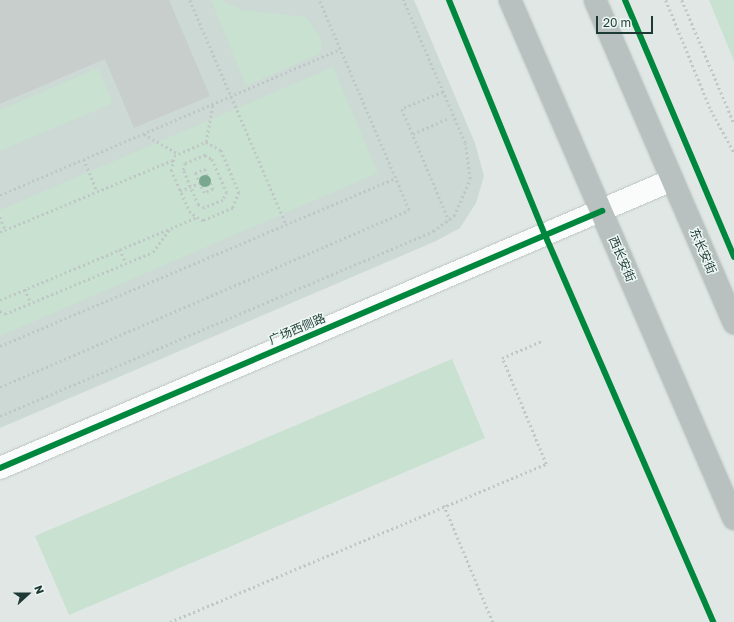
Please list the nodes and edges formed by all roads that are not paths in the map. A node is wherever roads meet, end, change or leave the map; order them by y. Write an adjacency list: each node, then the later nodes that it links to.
1 (510, 0): 4 (highway, 西长安街)
2 (595, 0): 3 (highway)
3 (672, 180): 4 (main road, 广场西侧路); 5 (highway, 东长安街)
4 (602, 211): 6 (main road, 广场西侧路); 7 (highway, 西长安街)
5 (734, 323)
6 (0, 468)
7 (734, 519)

